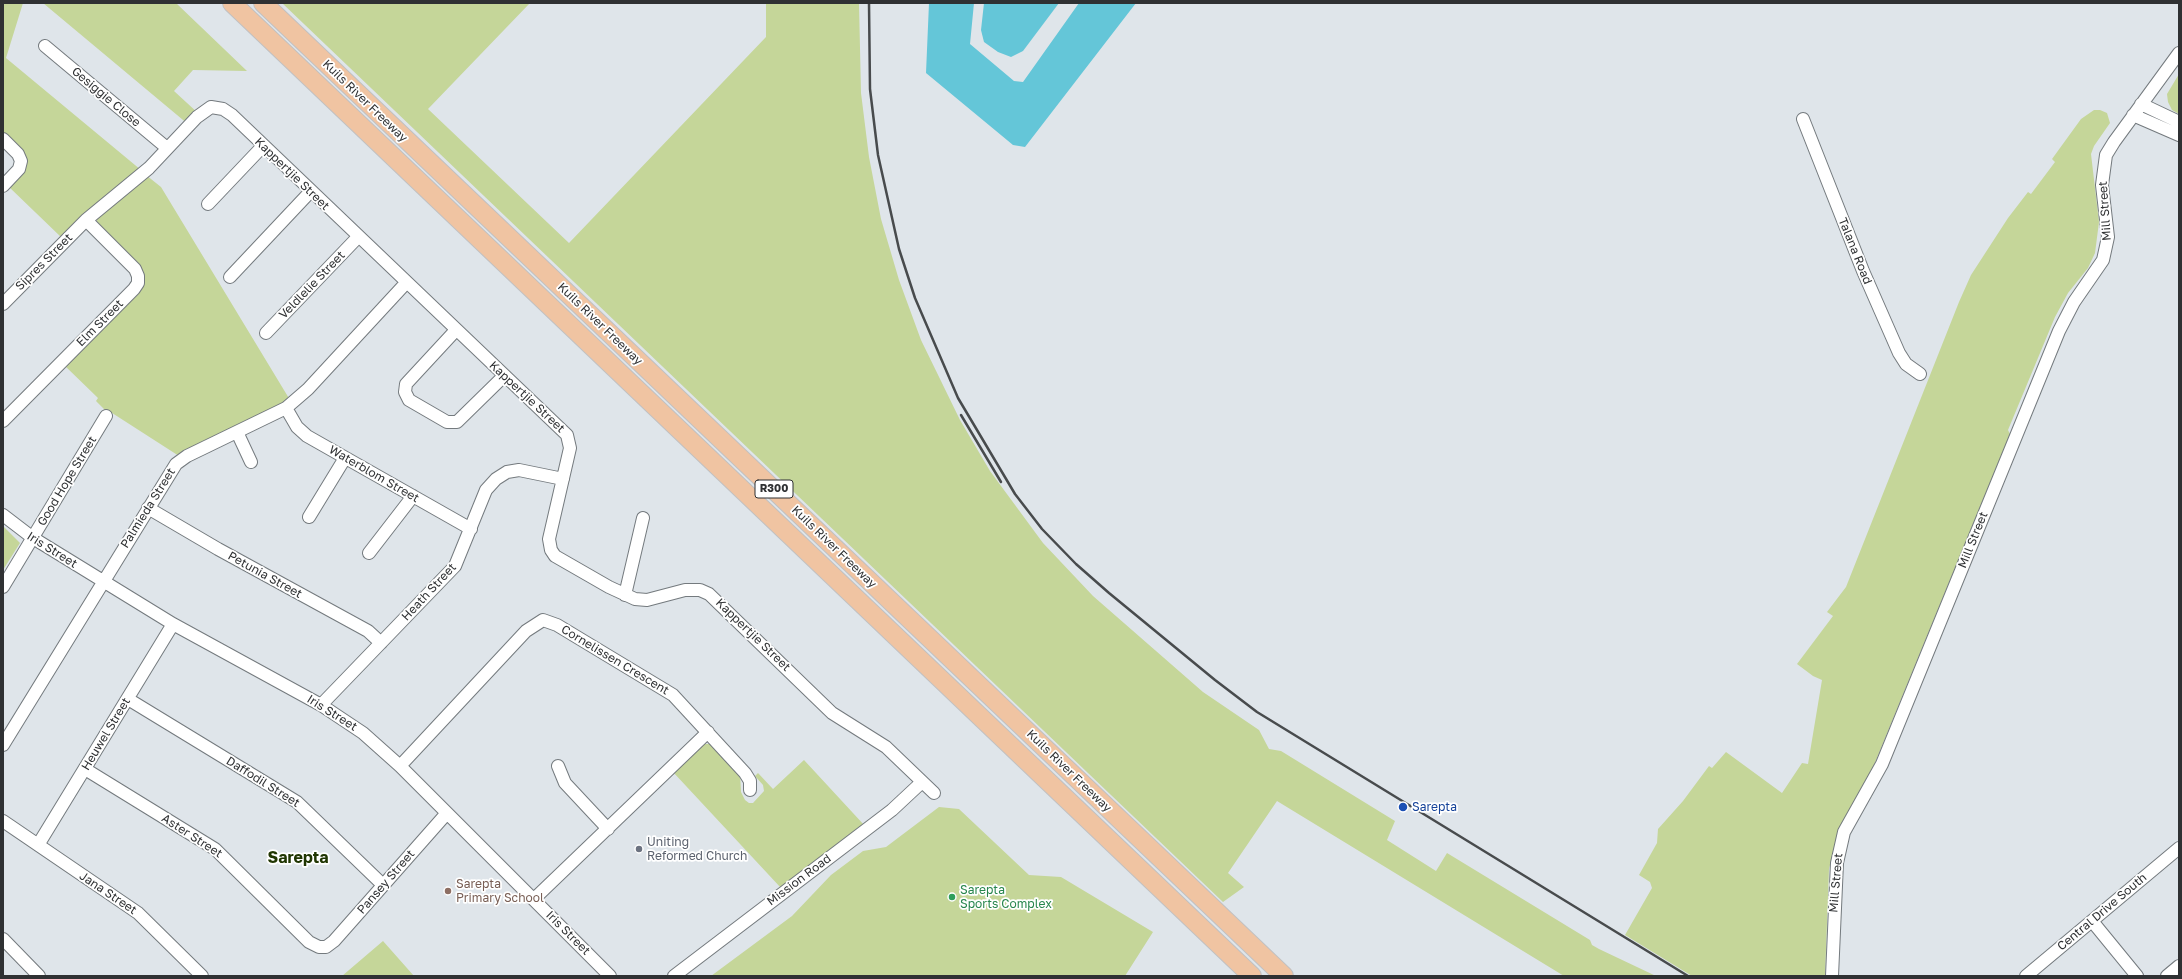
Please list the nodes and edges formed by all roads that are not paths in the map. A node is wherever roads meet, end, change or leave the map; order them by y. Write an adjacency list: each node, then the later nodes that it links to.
1 (232, 3): 70 (highway, Kuils River Freeway / R300)
2 (263, 3): 71 (highway, Kuils River Freeway / R300)
3 (45, 46): 12 (street, Gesiggie Close)
4 (2179, 53): 5 (street, Mill Street)
5 (2141, 104): 6 (street, Mill Street); 8 (street)
6 (2133, 114): 9 (street); 72 (street, Mill Street)
7 (1803, 119): 23 (street, Talana Road)
8 (2179, 122)
9 (2179, 135)
10 (3, 139): 13 (street)
11 (263, 146): 12 (street, Kappertjie Street); 14 (street, Kappertjie Street); 15 (street)
12 (167, 148): 16 (street, Kappertjie Street)
13 (3, 186)
14 (311, 191): 17 (street, Kappertjie Street); 18 (street)
15 (208, 204)
16 (86, 220): 20 (street, Sipres Street); 27 (street, Elm Street)
17 (358, 237): 19 (street, Kappertjie Street); 22 (street, Veldlelie Street)
18 (230, 277)
19 (406, 283): 21 (street, Kappertjie Street); 25 (street, Palmieda Street)
20 (3, 304)
21 (456, 330): 24 (street, Kappertjie Street); 24 (street)
22 (266, 333)
23 (1920, 374)
24 (504, 376): 31 (street, Kappertjie Street)
25 (286, 408): 28 (street, Palmieda Street); 29 (street, Waterblom Street)
26 (106, 416): 38 (street, Good Hope Street)
27 (3, 421)
28 (237, 432): 30 (street); 33 (street, Palmieda Street)
29 (345, 458): 32 (street, Waterblom Street); 35 (street)
30 (251, 462)
31 (563, 479): 37 (street, Heath Street); 42 (street, Kappertjie Street)
32 (413, 496): 37 (street, Waterblom Street); 39 (street)
33 (148, 508): 40 (street, Palmieda Street); 44 (street, Petunia Street)
34 (3, 515): 38 (street, Iris Street)
35 (309, 517)
36 (643, 518): 42 (street)
37 (471, 529): 44 (street, Heath Street)
38 (32, 538): 40 (street, Iris Street); 41 (street, Good Hope Street)
39 (369, 553)
40 (104, 581): 43 (street, Iris Street); 48 (street, Palmieda Street)
41 (3, 587)
42 (625, 596): 52 (street, Kappertjie Street)
43 (173, 624): 45 (street, Heuwel Street); 46 (street, Iris Street)
44 (381, 643): 46 (street, Heath Street)
45 (128, 699): 51 (street, Heuwel Street); 60 (street, Daffodil Street)
46 (321, 705): 49 (street, Iris Street)
47 (708, 732): 49 (street, Cornelissen Crescent); 53 (street); 57 (street)
48 (3, 745)
49 (400, 766): 55 (street, Iris Street)
50 (558, 766): 57 (street)
51 (85, 769): 58 (street, Heuwel Street); 64 (street, Aster Street)
52 (922, 782): 54 (street, Kappertjie Street); 69 (street, Mission Road)
53 (750, 790)
54 (934, 793)
55 (447, 813): 60 (street, Pansey Street); 61 (street, Iris Street)
56 (3, 821): 58 (street, Jana Street)
57 (608, 828): 61 (street)
58 (38, 845): 67 (street, Jana Street)
59 (2179, 848): 62 (street, Central Drive South)
60 (383, 885): 64 (street, Pansey Street)
61 (534, 899): 68 (street, Iris Street)
62 (2092, 921): 73 (street, Central Drive South); 74 (street)
63 (3, 939): 66 (street)
64 (322, 948)
65 (2179, 966): 75 (street)
66 (39, 976)
67 (202, 976)
68 (610, 976)
69 (674, 976)
70 (1252, 976)
71 (1284, 976)
72 (1832, 976)
73 (2026, 976)
74 (2137, 976)
75 (2166, 976)

